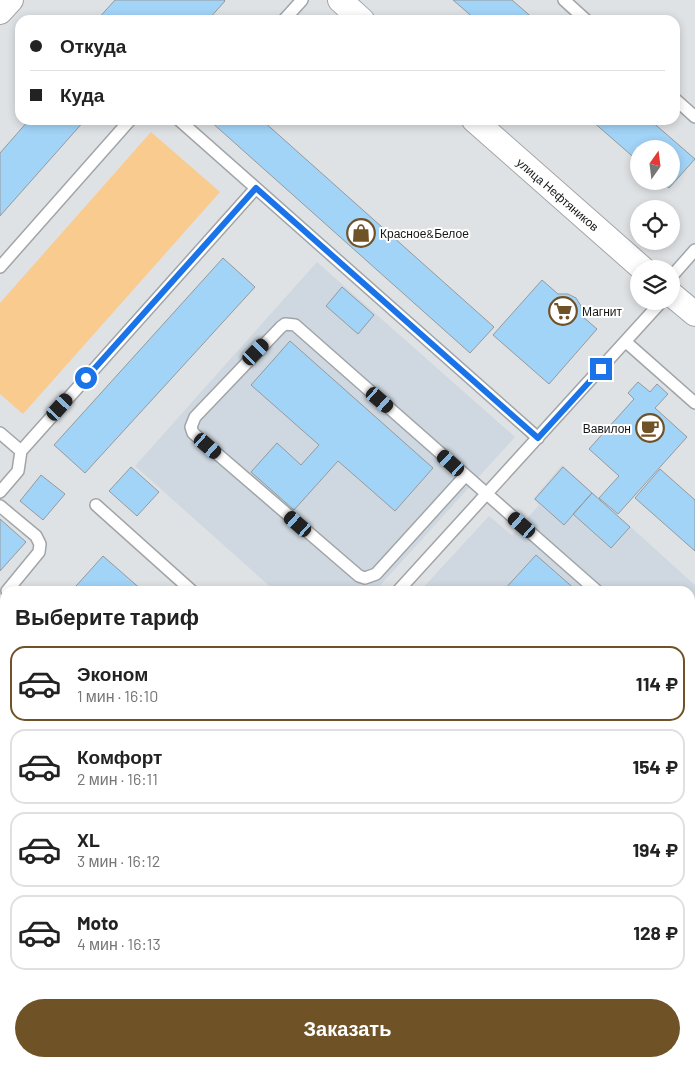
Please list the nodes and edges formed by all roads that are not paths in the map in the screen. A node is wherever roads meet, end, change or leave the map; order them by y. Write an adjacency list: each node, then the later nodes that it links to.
1 (11, 0): 5 (street)
2 (302, 0): 6 (lane)
3 (340, 0): 7 (street)
4 (564, 0): 8 (lane)
5 (0, 12)
6 (288, 15)
7 (356, 15)
8 (580, 15)
9 (680, 104): 10 (lane)
10 (695, 117)
11 (126, 125): 17 (lane)
12 (185, 125): 14 (lane)
13 (480, 125): 16 (street, улица Нефтяников)
14 (256, 188): 25 (lane); 26 (lane)
15 (695, 250): 18 (lane)
16 (633, 260)
17 (0, 267)
18 (680, 267)
19 (680, 302): 21 (street)
20 (654, 310): 22 (lane)
21 (695, 314)
22 (626, 342): 23 (lane); 25 (lane)
23 (695, 403)
24 (0, 433): 26 (lane)
25 (538, 438): 29 (lane)
26 (20, 451): 28 (lane)
27 (465, 476): 27 (lane); 29 (lane)
28 (0, 492)
29 (486, 494): 34 (lane); 35 (lane)
30 (96, 505): 33 (lane)
31 (0, 506): 32 (lane)
32 (11, 586)
33 (186, 586)
34 (403, 586)
35 (592, 586)

